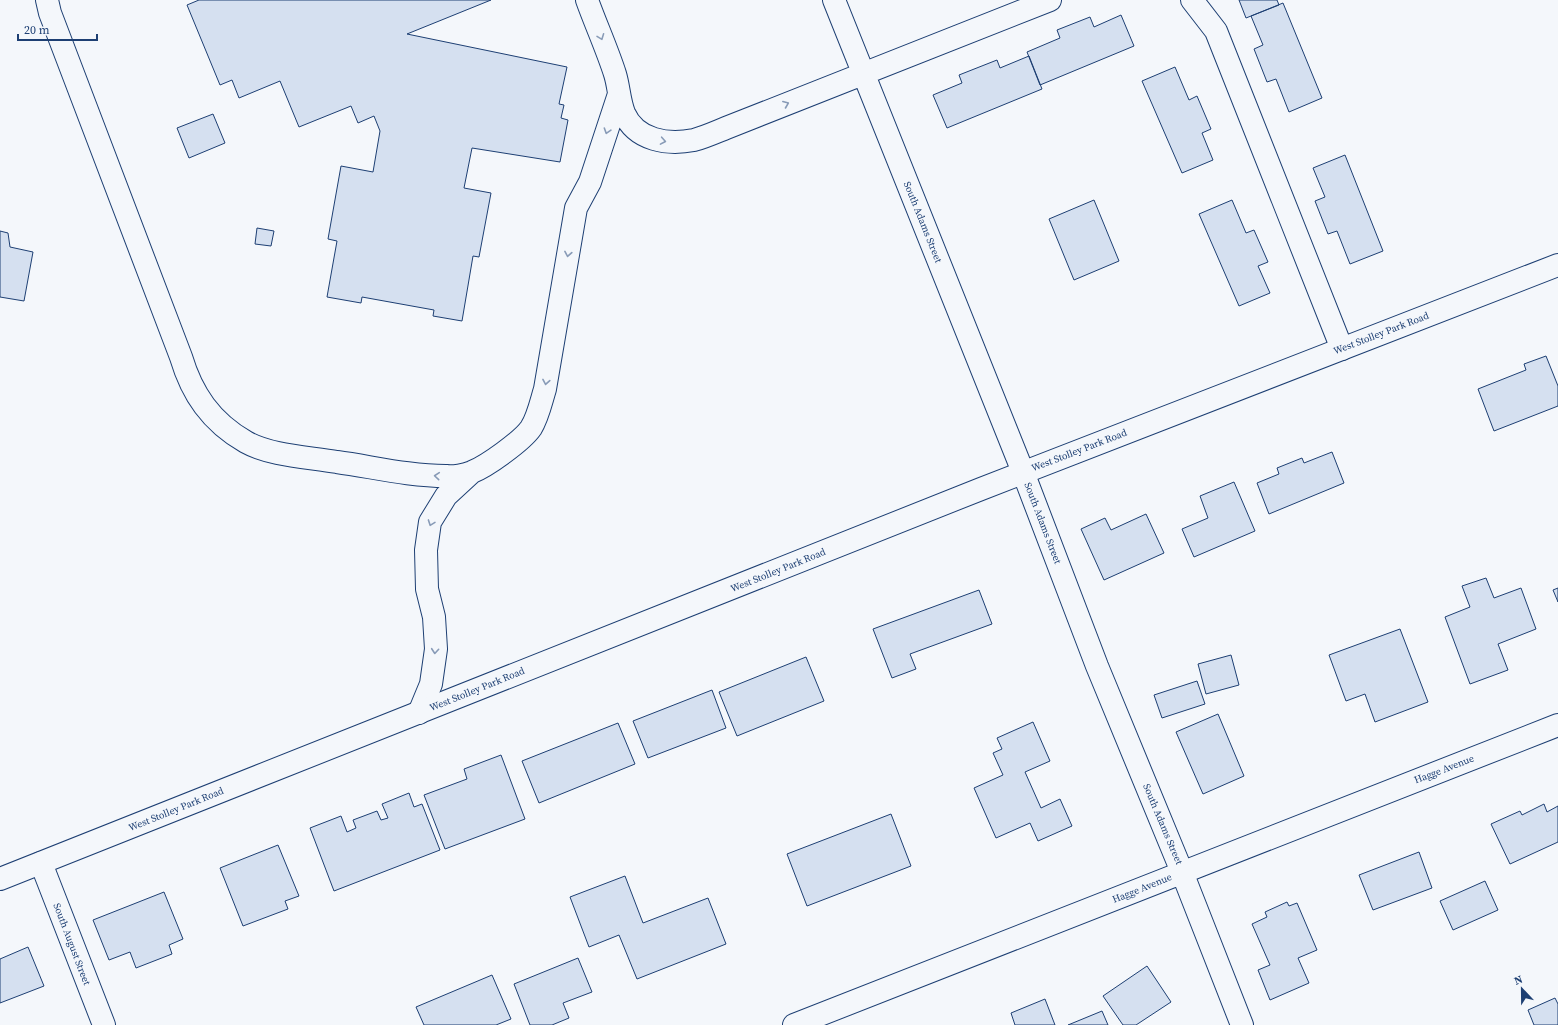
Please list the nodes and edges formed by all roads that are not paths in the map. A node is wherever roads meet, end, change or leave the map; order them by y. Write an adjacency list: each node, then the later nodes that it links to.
1 (47, 0): 10 (street, one-way to 1)
2 (587, 0): 7 (street, one-way to 7)
3 (834, 0): 6 (street, South Adams Street)
4 (1050, 0): 6 (street)
5 (1192, 0): 9 (street)
6 (864, 74): 7 (street, one-way to 6); 11 (street, South Adams Street)
7 (619, 94): 10 (street, one-way to 10)
8 (1558, 265): 9 (street, West Stolley Park Road)
9 (1342, 349): 11 (street, West Stolley Park Road)
10 (472, 472): 12 (street, one-way to 12)
11 (1023, 472): 12 (street, West Stolley Park Road); 15 (street, South Adams Street)
12 (419, 713): 14 (street, West Stolley Park Road)
13 (1558, 725): 15 (street, Hagge Avenue)
14 (41, 863): 16 (street, West Stolley Park Road); 17 (street, South August Street)
15 (1182, 872): 18 (street, Hagge Avenue); 19 (street, South Adams Street)
16 (0, 879)
17 (104, 1025)
18 (794, 1025)
19 (1242, 1025)

